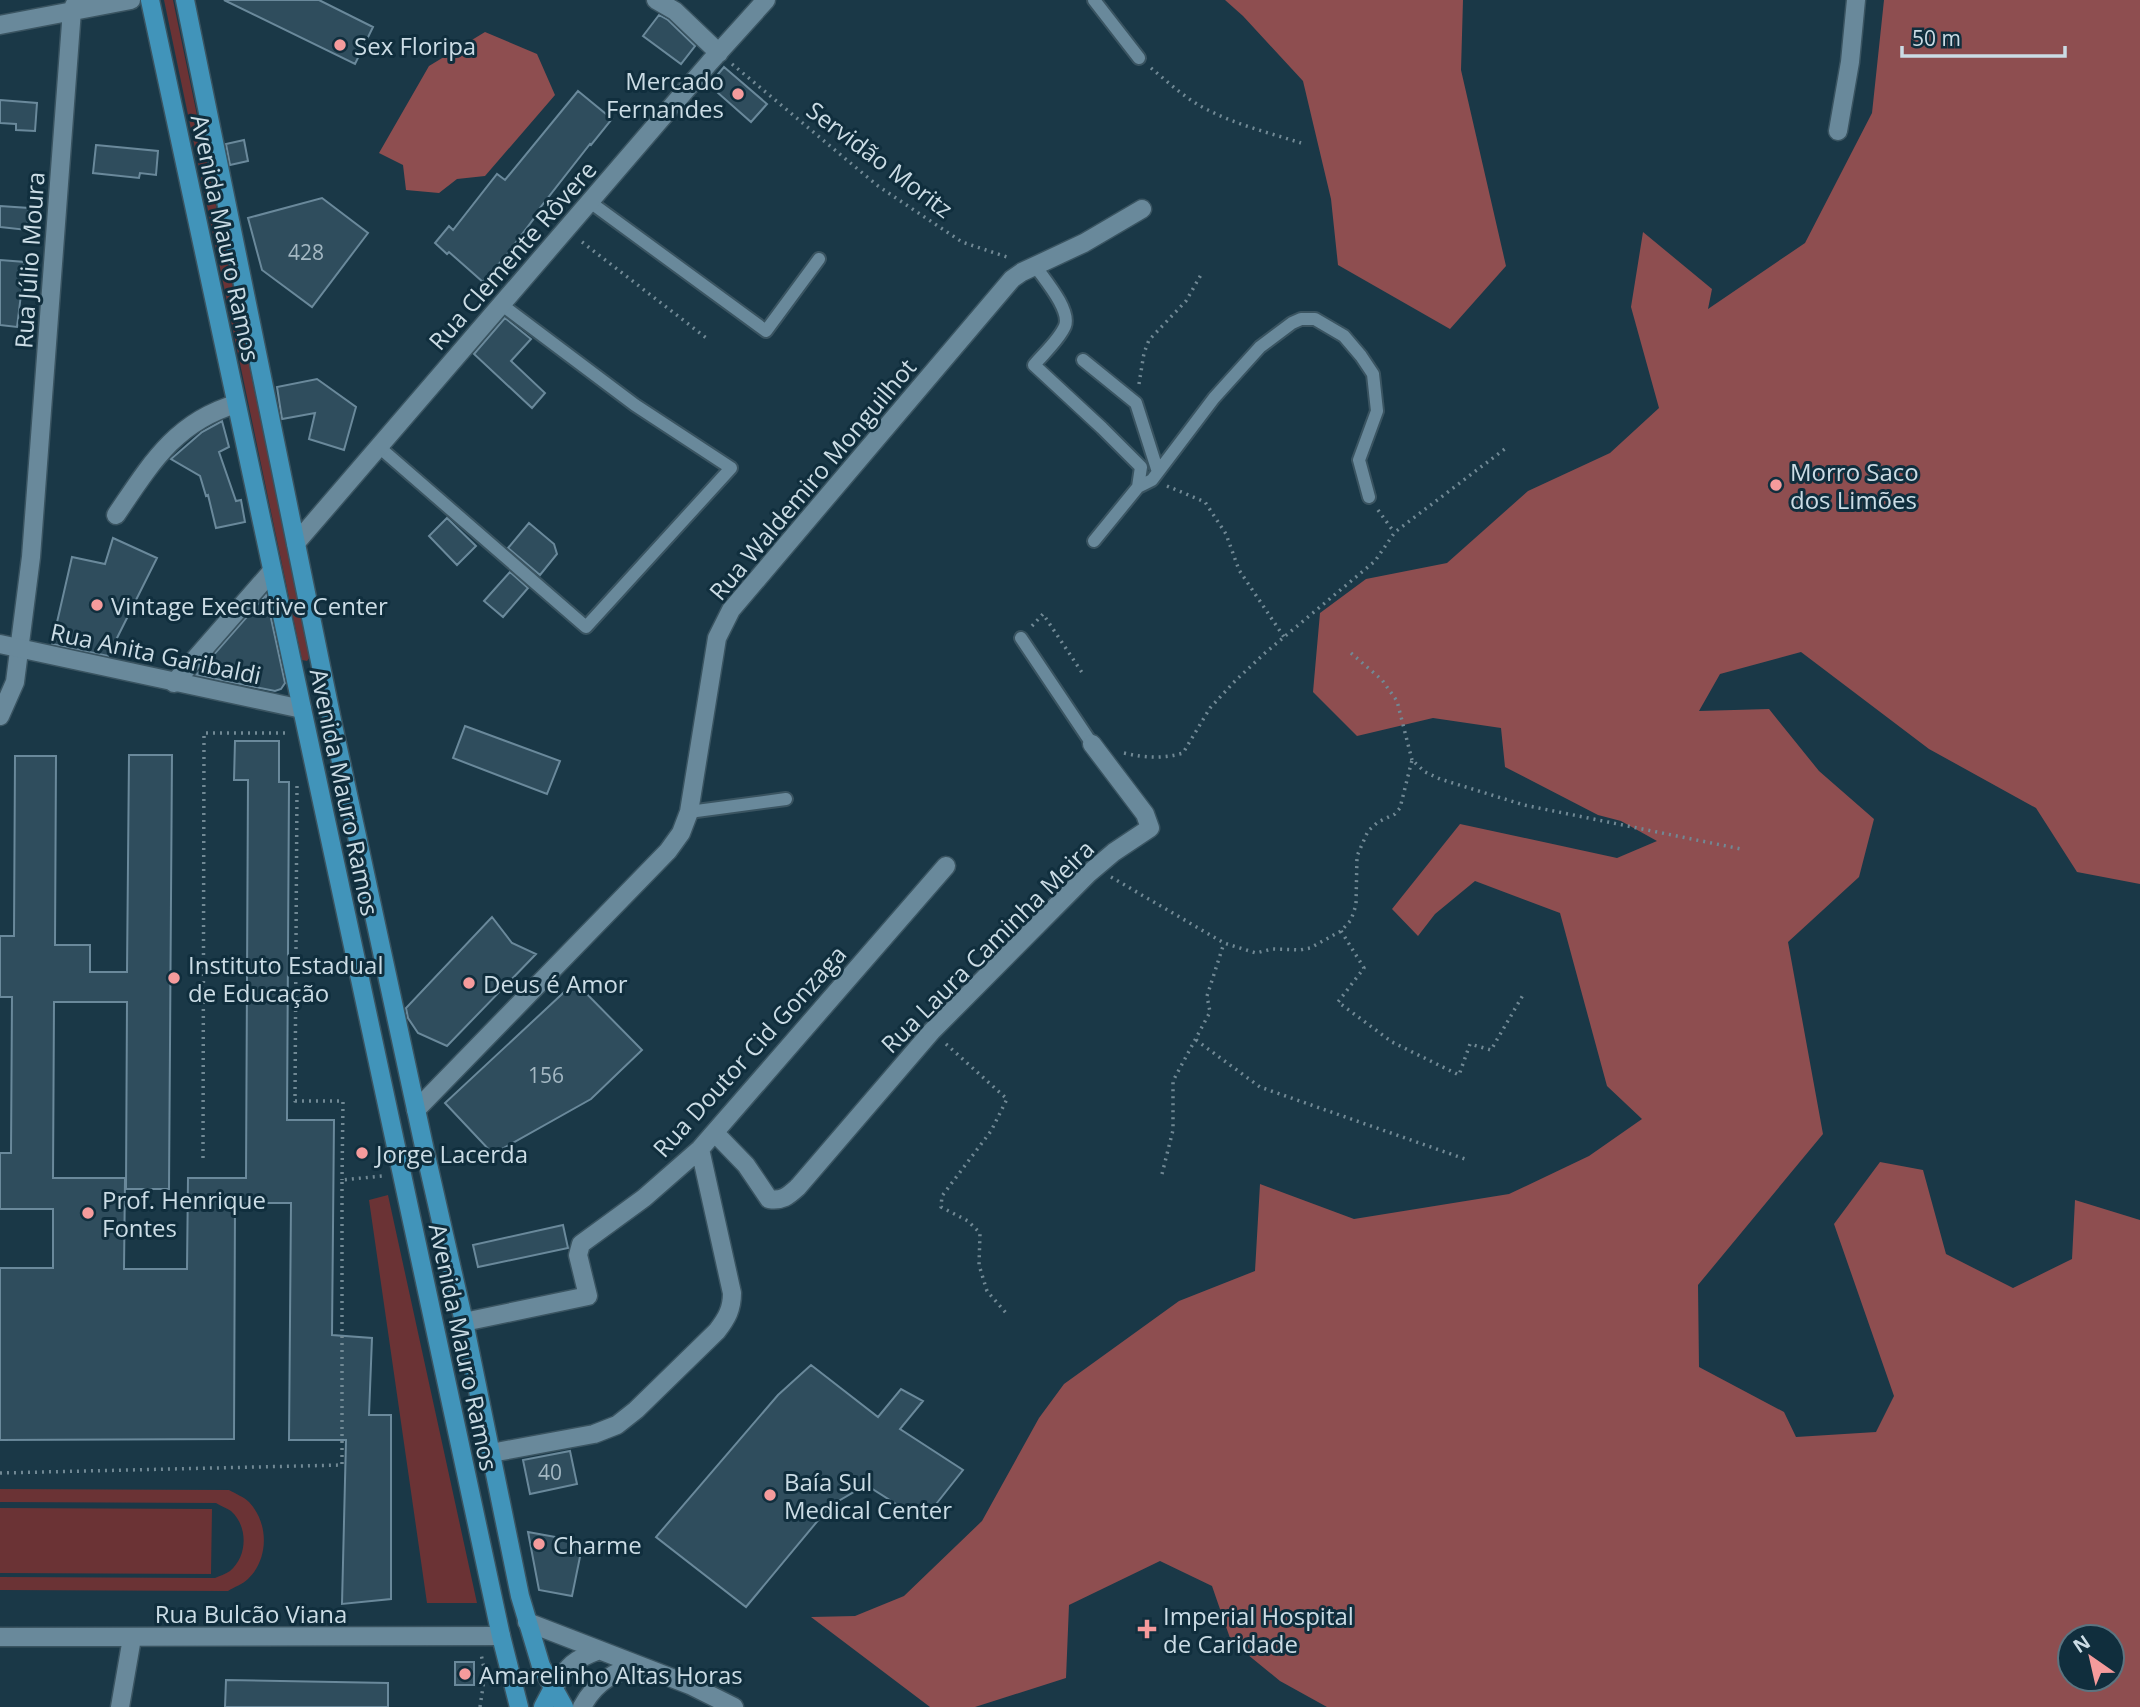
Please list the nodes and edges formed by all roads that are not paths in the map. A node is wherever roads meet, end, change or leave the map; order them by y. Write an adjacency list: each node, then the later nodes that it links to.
1 (131, 0): 8 (street)
2 (150, 0): 19 (main road, Avenida Mauro Ramos)
3 (185, 0): 26 (main road, Avenida Mauro Ramos)
4 (656, 0): 10 (street)
5 (766, 0): 10 (street, Rua Clemente Rôvere)
6 (1094, 0): 11 (lane)
7 (1856, 0): 12 (street)
8 (75, 5): 9 (street); 30 (street, Rua Júlio Moura)
9 (0, 25)
10 (719, 53): 13 (street, Rua Clemente Rôvere)
11 (1139, 58)
12 (1838, 131)
13 (590, 202): 15 (lane); 17 (street, Rua Clemente Rôvere)
14 (1142, 209): 16 (street, Rua Waldemiro Monguilhot)
15 (819, 259)
16 (1036, 267): 22 (lane); 37 (street, Rua Waldemiro Monguilhot)
17 (502, 305): 20 (street, Rua Clemente Rôvere); 20 (lane)
18 (1083, 360): 21 (lane)
19 (236, 404): 24 (street); 27 (main road, Avenida Mauro Ramos)
20 (379, 447): 26 (street, Rua Clemente Rôvere)
21 (1155, 476): 22 (lane); 23 (lane)
22 (1138, 487): 25 (lane)
23 (1369, 497)
24 (116, 515)
25 (1094, 541)
26 (296, 543): 32 (main road, Avenida Mauro Ramos)
27 (272, 571): 31 (street); 33 (main road, Avenida Mauro Ramos)
28 (1021, 638): 35 (lane)
29 (0, 645): 30 (street, Rua Anita Garibaldi)
30 (21, 649): 31 (street, Rua Anita Garibaldi); 34 (street, Rua Júlio Moura)
31 (174, 683): 33 (street, Rua Anita Garibaldi)
32 (329, 704): 33 (main road); 39 (main road, Avenida Mauro Ramos)
33 (302, 709): 45 (main road, Avenida Mauro Ramos)
34 (0, 716)
35 (1092, 744): 40 (street, Rua Laura Caminha Meira)
36 (786, 799): 37 (lane)
37 (689, 812): 39 (street, Rua Waldemiro Monguilhot)
38 (946, 866): 40 (street, Rua Doutor Cid Gonzaga)
39 (416, 1110): 42 (main road, Avenida Mauro Ramos)
40 (715, 1133): 41 (street, Rua Doutor Cid Gonzaga)
41 (700, 1149): 42 (street, Rua Doutor Cid Gonzaga); 43 (street)
42 (464, 1322): 43 (main road, Avenida Mauro Ramos)
43 (491, 1453): 44 (main road, Avenida Mauro Ramos)
44 (527, 1622): 48 (street); 50 (main road, Avenida Mauro Ramos)
45 (501, 1636): 47 (street, Rua Bulcão Viana); 52 (main road, Avenida Mauro Ramos)
46 (0, 1637): 47 (street, Rua Bulcão Viana)
47 (132, 1638): 51 (street)
48 (599, 1650): 49 (street); 50 (street)
49 (649, 1669): 55 (street); 56 (street)
50 (553, 1688): 53 (main road); 54 (main road, Avenida Mauro Ramos)
51 (120, 1707)
52 (519, 1707)
53 (542, 1707)
54 (564, 1707)
55 (582, 1707)
56 (734, 1707)

